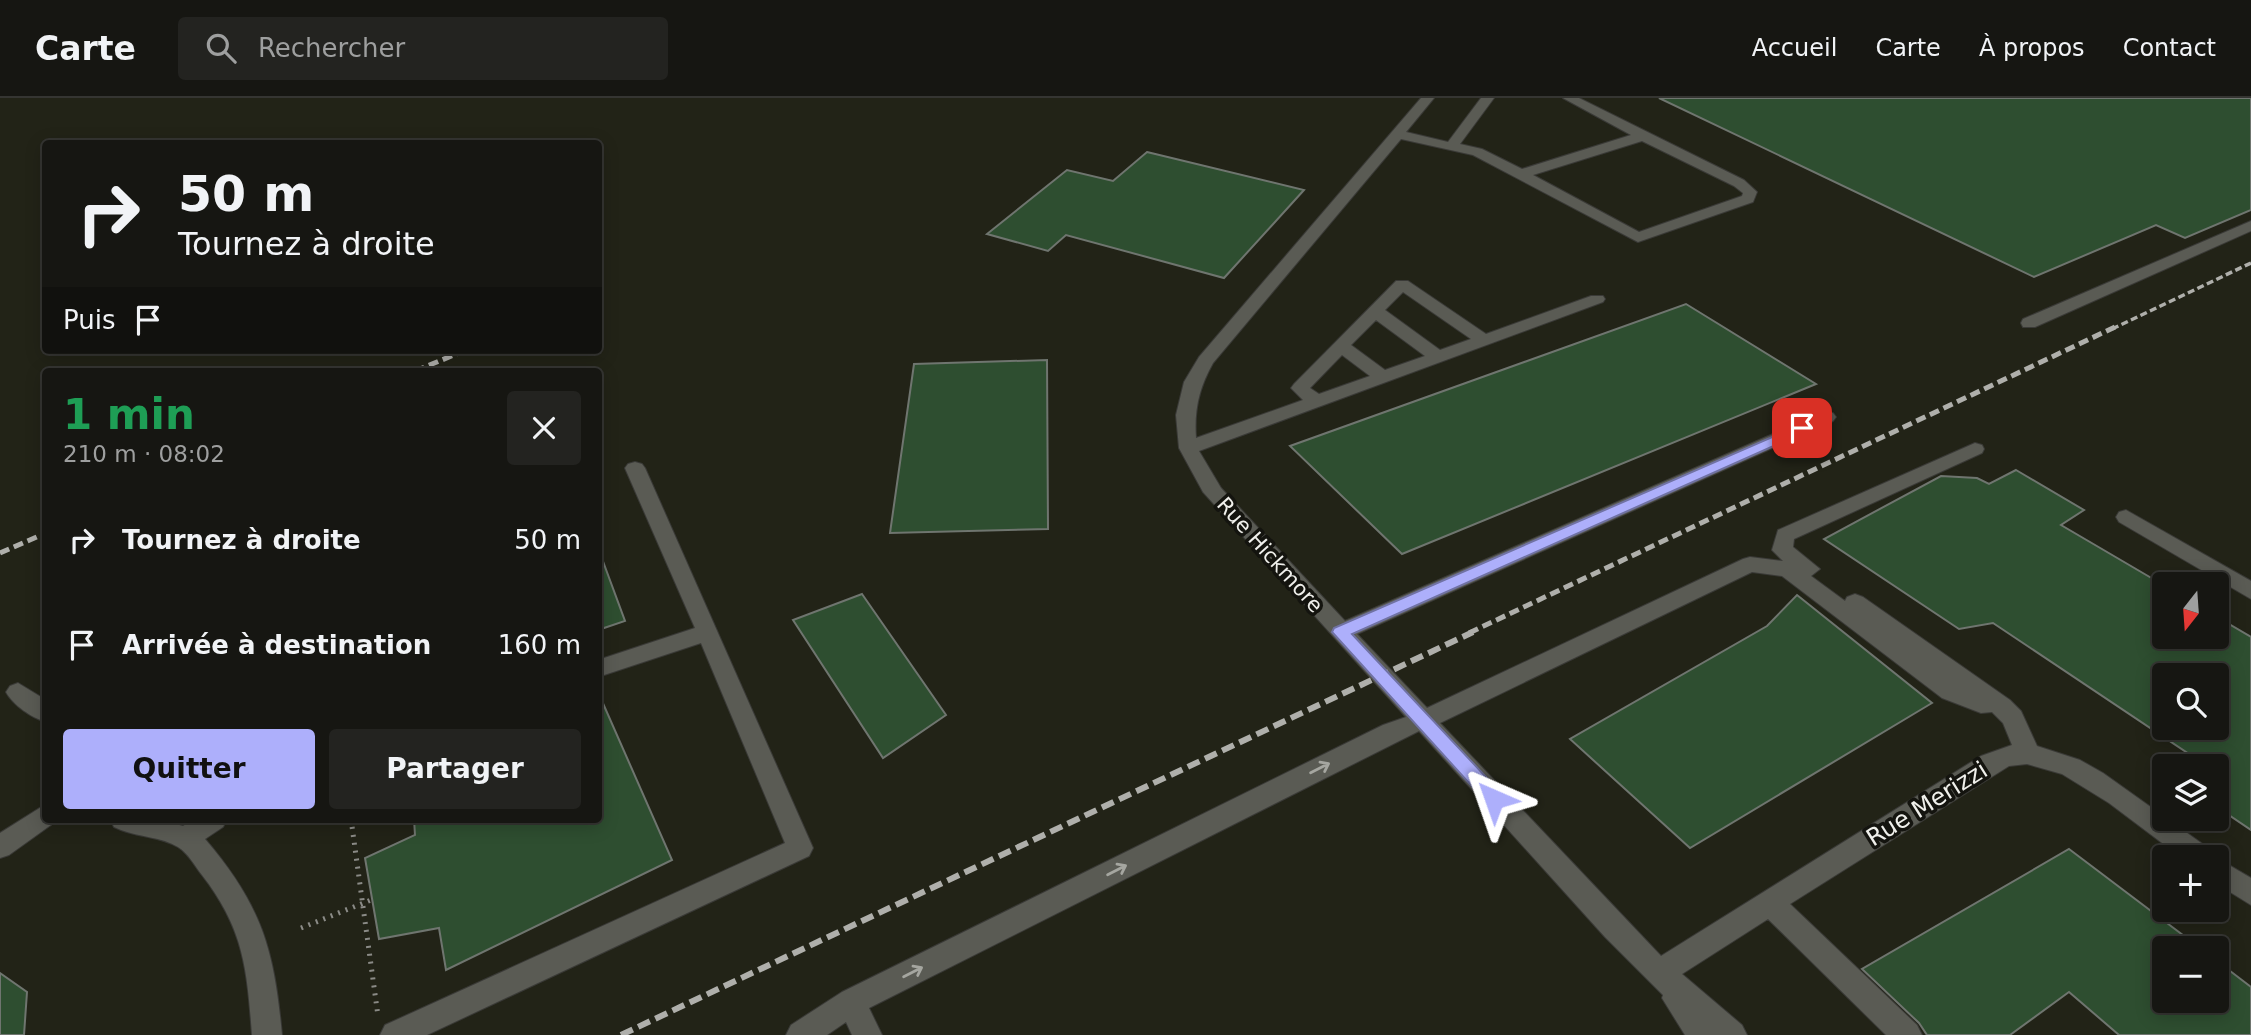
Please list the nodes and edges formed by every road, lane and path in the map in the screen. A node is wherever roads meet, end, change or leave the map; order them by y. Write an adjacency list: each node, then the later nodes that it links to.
1 (1428, 98): 4 (street, Rue Hickmore)
2 (1488, 98): 6 (street)
3 (1569, 98): 5 (street)
4 (1397, 134): 6 (street); 18 (street, Rue Hickmore)
5 (1643, 136): 7 (street); 7 (street)
6 (1452, 146): 7 (street)
7 (1521, 174)
8 (2251, 225): 11 (street)
9 (1597, 299): 12 (street)
10 (1374, 310): 12 (street); 13 (street); 14 (street)
11 (2029, 323)
12 (1484, 340): 14 (street)
13 (1340, 345): 15 (street); 16 (street)
14 (1438, 357): 15 (street)
15 (1383, 377): 16 (street)
16 (1316, 401): 18 (street)
17 (1827, 417): 24 (street)
18 (1188, 449): 24 (street, Rue Hickmore)
19 (1975, 449): 27 (street)
20 (635, 468): 23 (street)
21 (2126, 517): 22 (street)
22 (2251, 591)
23 (708, 632): 25 (street); 46 (street)
24 (1340, 632): 29 (street, Rue Hickmore)
25 (602, 668)
26 (18, 692): 28 (street)
27 (1996, 702): 29 (street); 30 (street)
28 (42, 710)
29 (1421, 721): 44 (street, Rue Hickmore); 45 (street, one-way to 29)
30 (2028, 754): 36 (street, Rue Merizzi); 41 (street, Rue Merizzi)
31 (42, 817): 37 (street)
32 (129, 823): 35 (street)
33 (203, 823): 35 (street)
34 (352, 823): 42 (path)
35 (186, 829): 47 (street)
36 (2183, 845)
37 (0, 847)
38 (2229, 877): 39 (street)
39 (2251, 893)
40 (371, 900): 42 (path)
41 (1770, 903): 44 (street, Rue Merizzi); 52 (street)
42 (362, 904): 43 (path); 46 (path)
43 (301, 928)
44 (1659, 973): 50 (street); 51 (street)
45 (852, 1002): 48 (street); 49 (street)
46 (386, 1026)
47 (267, 1035)
48 (801, 1035)
49 (867, 1035)
50 (1702, 1035)
51 (1732, 1035)
52 (1906, 1035)

